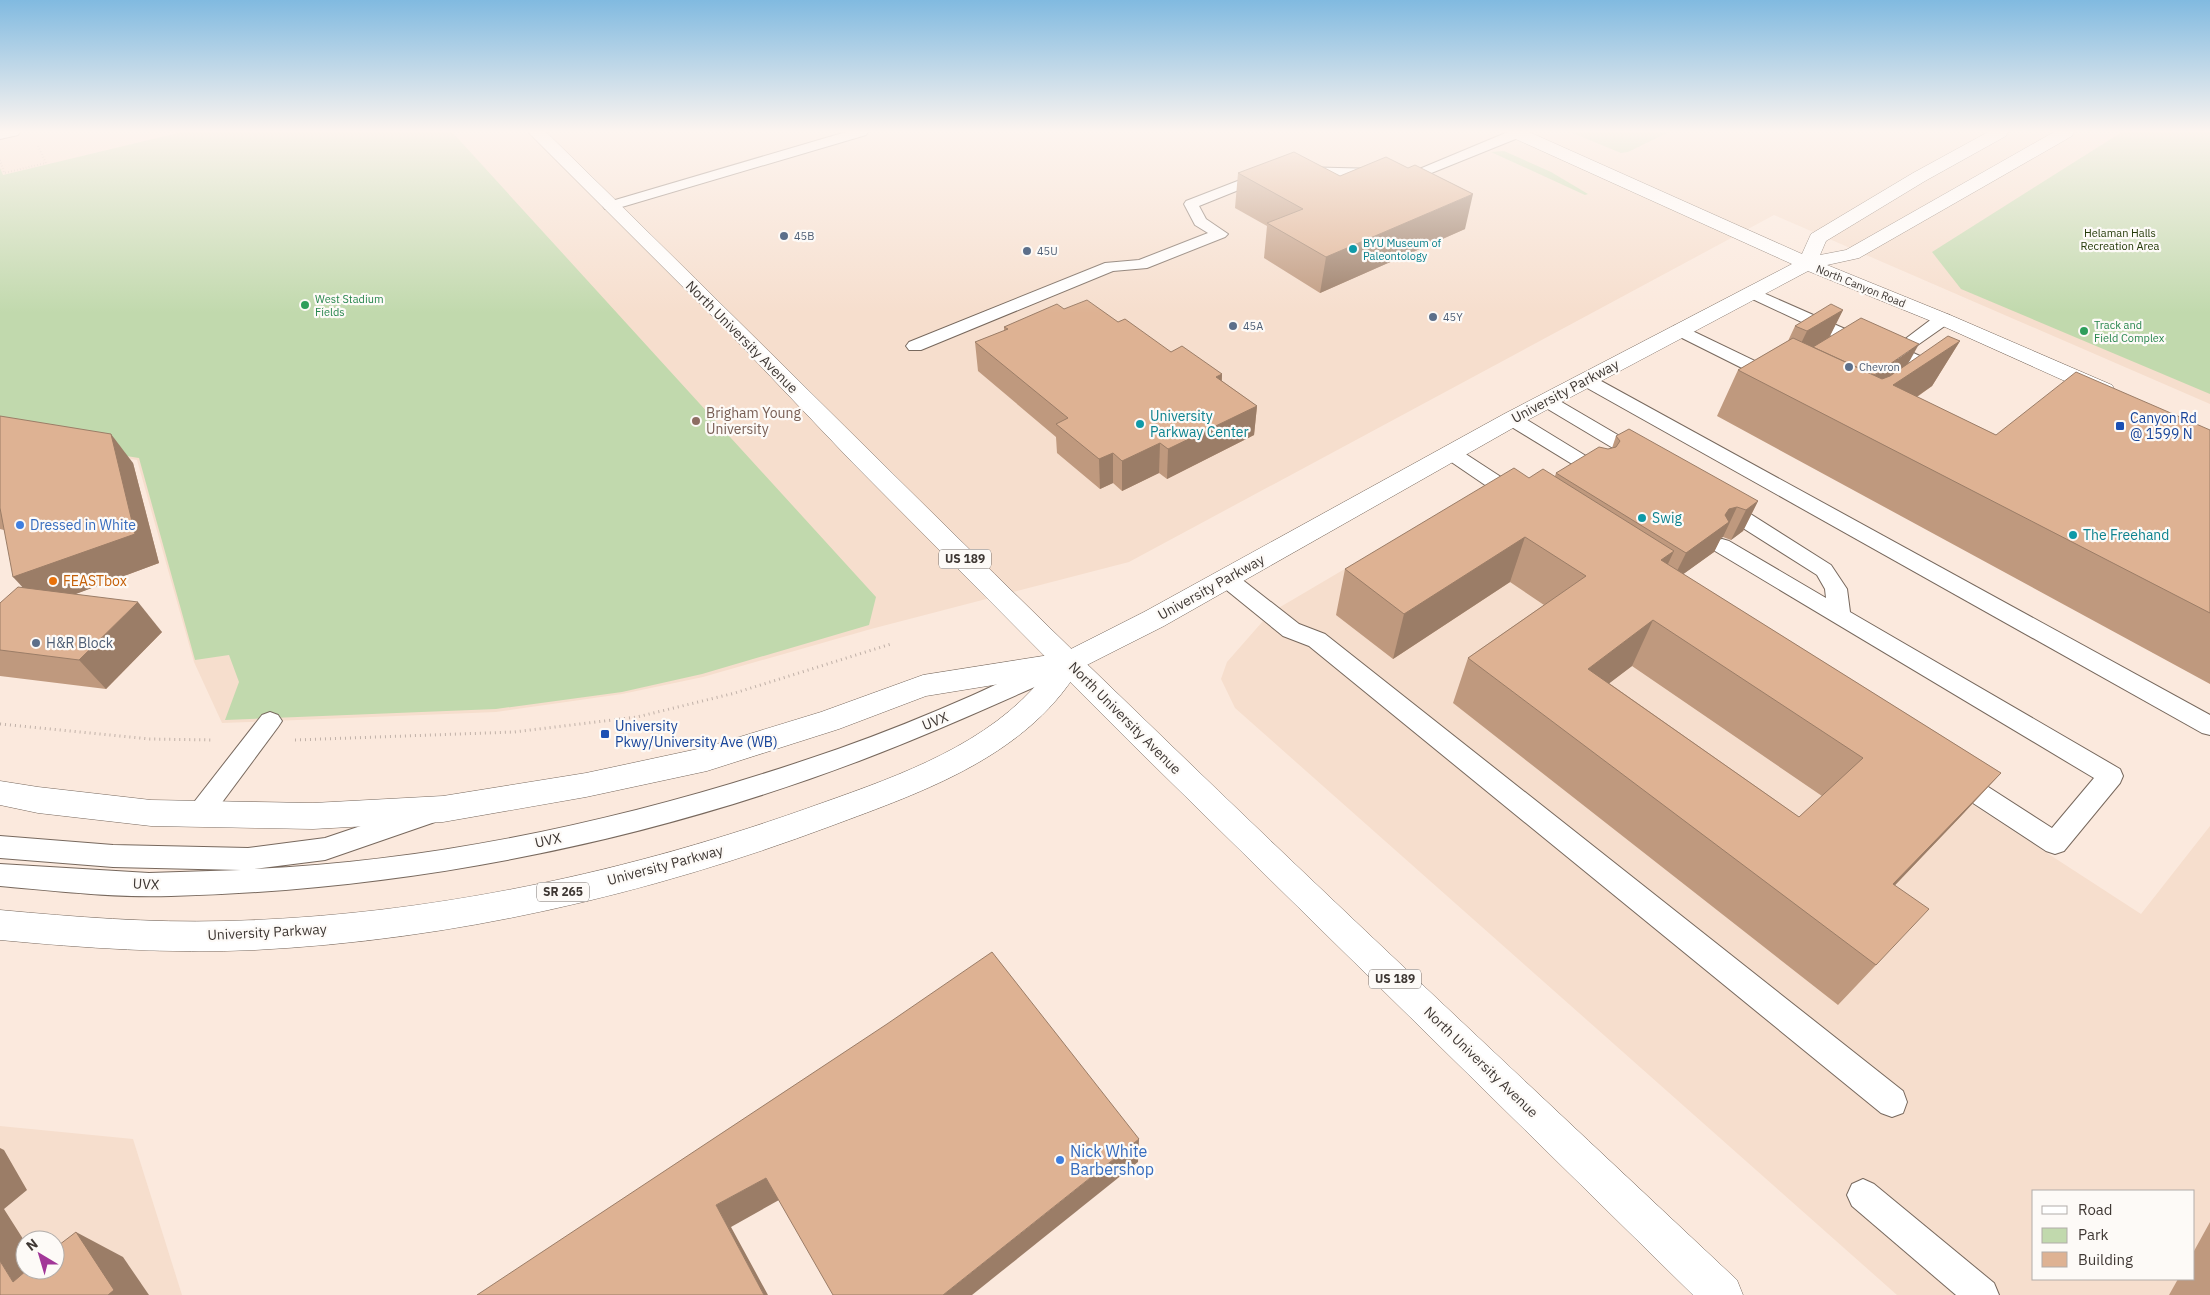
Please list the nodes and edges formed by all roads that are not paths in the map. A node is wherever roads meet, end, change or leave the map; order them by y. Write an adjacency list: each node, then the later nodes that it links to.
1 (596, 192): 7 (main road, North University Avenue / US 189)
2 (656, 192): 7 (lane)
3 (1220, 192): 13 (lane)
4 (1648, 192): 8 (main road, North Canyon Road)
5 (1893, 192): 8 (main road)
6 (1962, 192): 8 (main road, University Parkway)
7 (610, 206): 30 (main road, North University Avenue / US 189)
8 (1807, 264): 9 (main road, University Parkway); 10 (main road, North Canyon Road)
9 (1752, 293): 11 (main road, University Parkway); 14 (lane)
10 (1943, 320): 15 (lane); 19 (main road, North Canyon Road)
11 (1680, 330): 16 (lane); 17 (main road, University Parkway)
12 (1880, 344): 15 (lane)
13 (914, 346)
14 (1831, 346)
15 (1897, 352): 18 (lane)
16 (1787, 378)
17 (1586, 380): 20 (main road, University Parkway); 32 (lane)
18 (1904, 383)
19 (2122, 398)
20 (1547, 401): 21 (main road, University Parkway); 23 (lane)
21 (1512, 419): 22 (main road, University Parkway); 24 (lane)
22 (1451, 453): 26 (lane); 28 (main road, University Parkway)
23 (1659, 467)
24 (1597, 471)
25 (1710, 498): 29 (lane)
26 (1532, 507)
27 (1722, 546): 29 (lane)
28 (1227, 579): 30 (main road, University Parkway); 40 (lane)
29 (1840, 616): 33 (lane)
30 (1069, 662): 35 (main road, University Parkway); 38 (lane, UVX); 39 (main road, University Parkway / SR 265); 42 (main road, North University Avenue / US 189)
31 (270, 721): 36 (lane)
32 (2210, 726)
33 (1938, 768)
34 (0, 794): 36 (main road, University Parkway)
35 (443, 809): 36 (main road, University Parkway); 37 (lane)
36 (200, 813)
37 (0, 847)
38 (0, 874)
39 (0, 925)
40 (1892, 1102)
41 (1863, 1195): 43 (lane)
42 (1722, 1295)
43 (1982, 1295)

